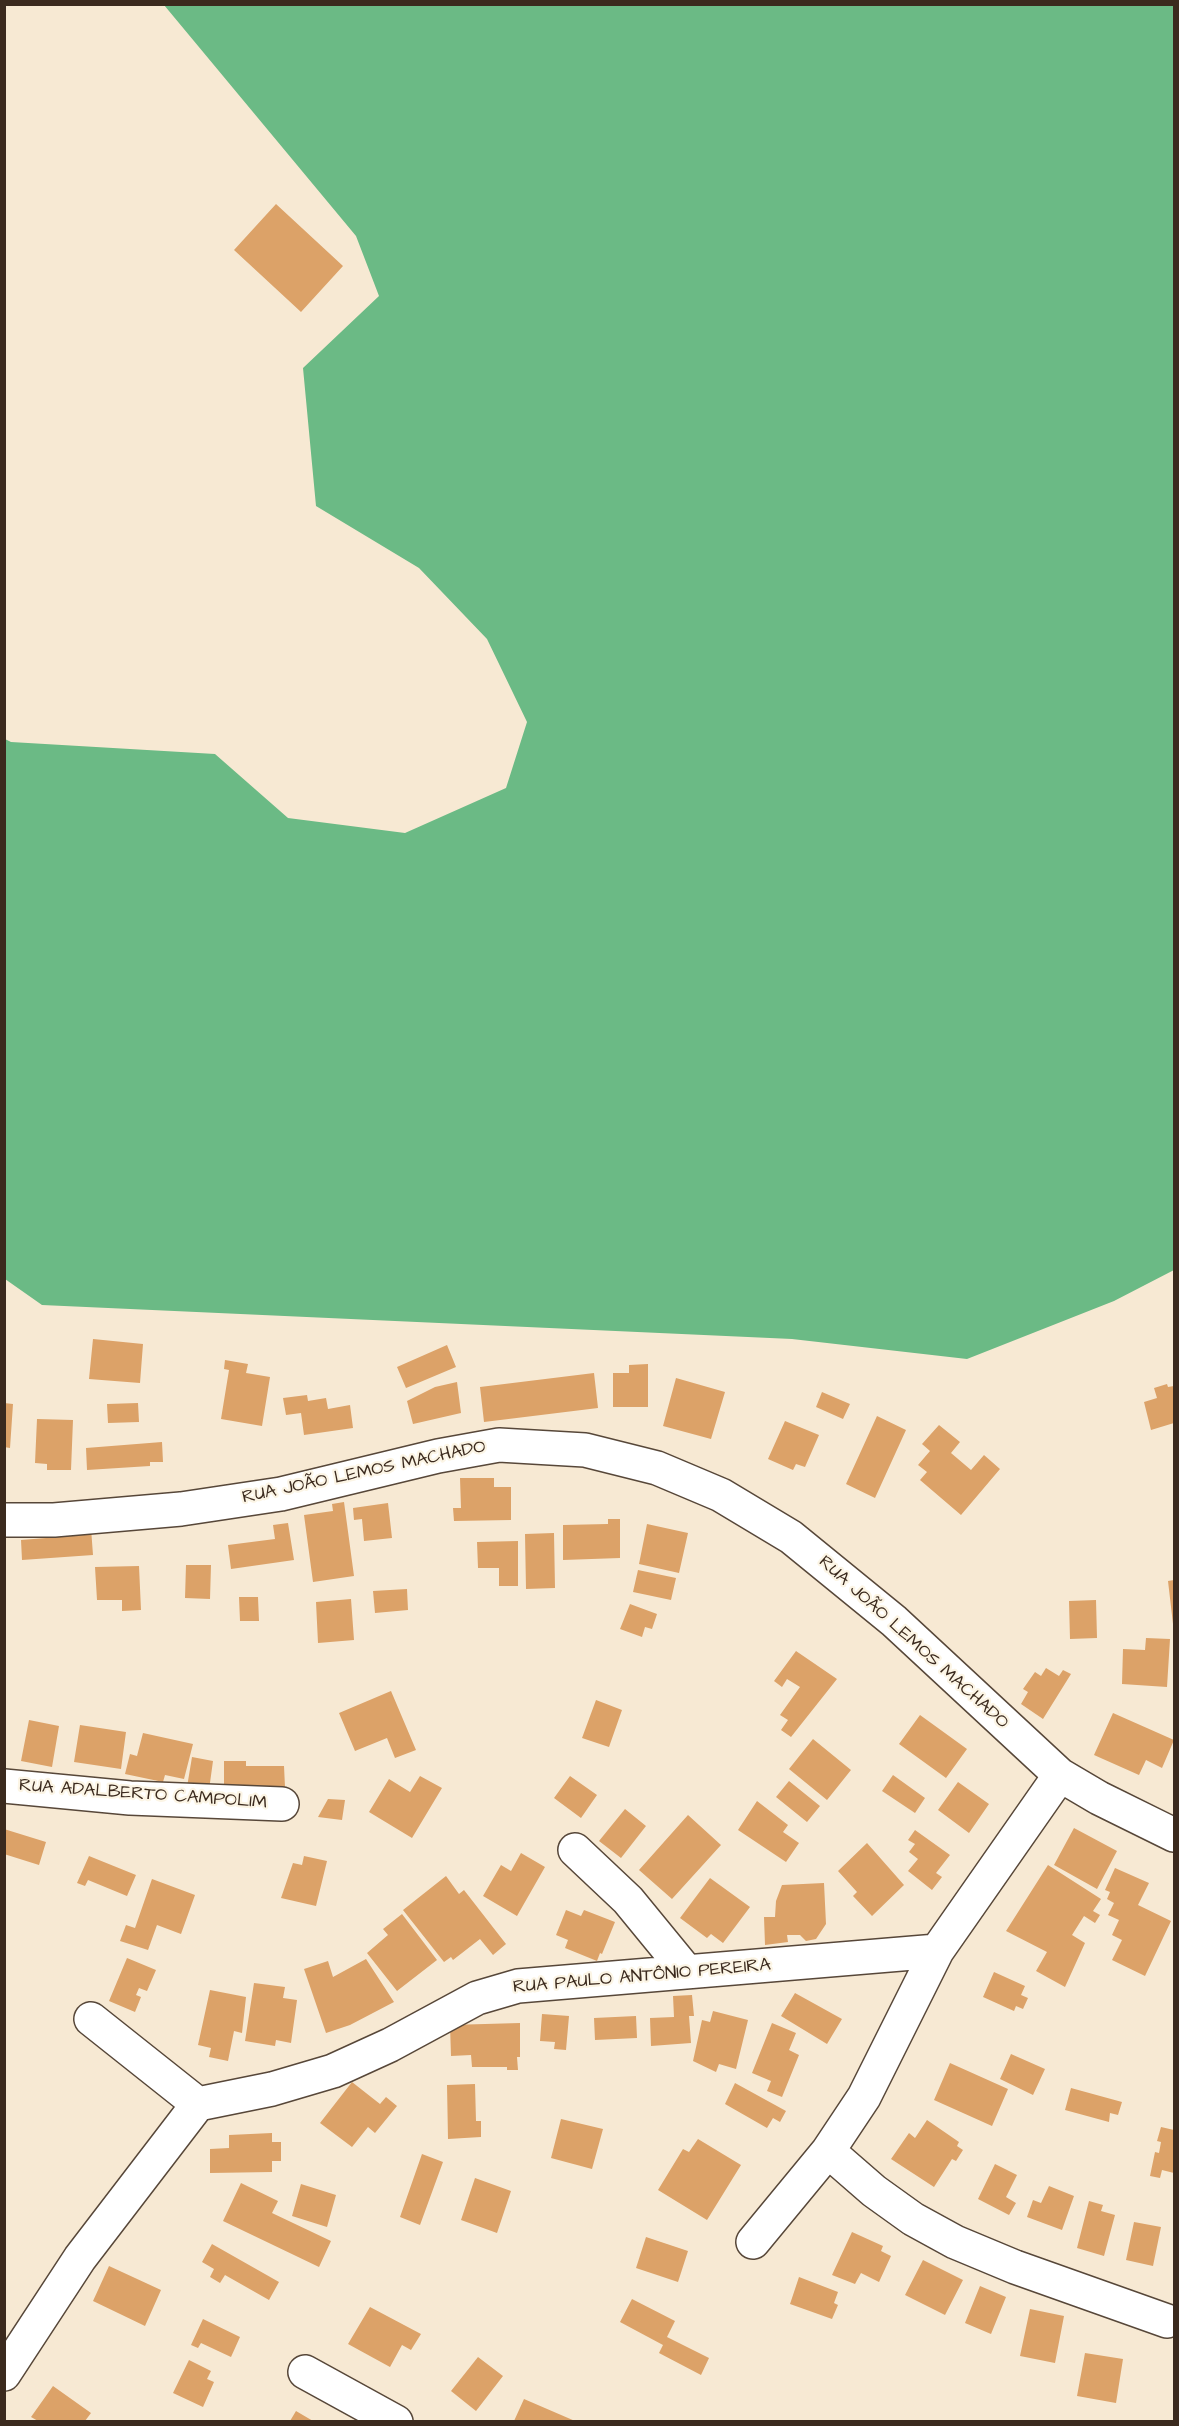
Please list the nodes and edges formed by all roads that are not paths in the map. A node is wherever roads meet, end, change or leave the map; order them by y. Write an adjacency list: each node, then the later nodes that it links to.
1 (4, 1520): 2 (street, RUA JOÃO LEMOS MACHADO)
2 (1060, 1775): 5 (street, RUA JOÃO LEMOS MACHADO); 7 (street)
3 (4, 1786): 4 (street, RUA ADALBERTO CAMPOLIM)
4 (282, 1804)
5 (1174, 1835)
6 (575, 1850): 8 (street)
7 (937, 1951): 8 (street, RUA PAULO ANTÔNIO PEREIRA); 11 (street)
8 (687, 1972): 10 (street, RUA PAULO ANTÔNIO PEREIRA)
9 (92, 2019): 10 (street)
10 (198, 2104): 15 (street)
11 (828, 2151): 12 (street); 13 (street)
12 (753, 2242)
13 (1167, 2321)
14 (305, 2372): 16 (street)
15 (4, 2374)
16 (396, 2421)

